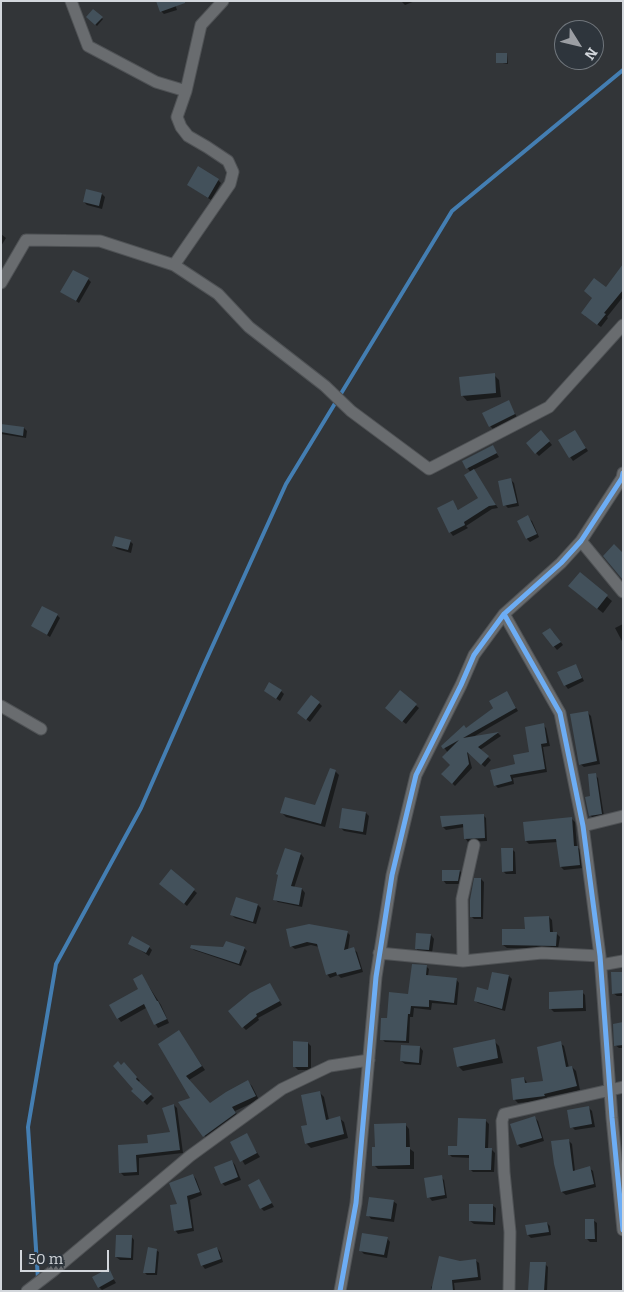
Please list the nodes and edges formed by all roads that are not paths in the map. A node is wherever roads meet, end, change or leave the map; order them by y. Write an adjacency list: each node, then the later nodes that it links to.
1 (71, 1): 3 (street)
2 (223, 1): 3 (street)
3 (186, 91): 4 (street)
4 (174, 265): 5 (street); 6 (street)
5 (1, 283)
6 (623, 325)
7 (623, 473): 8 (street)
8 (622, 478): 9 (street)
9 (580, 541): 10 (street); 11 (street)
10 (623, 592)
11 (504, 614): 15 (street); 17 (street)
12 (1, 706): 13 (street)
13 (41, 730)
14 (623, 816): 15 (street)
15 (583, 826): 19 (street)
16 (474, 845): 18 (street)
17 (380, 953): 18 (street); 21 (street)
18 (463, 961): 19 (street)
19 (600, 961): 20 (street); 23 (street)
20 (623, 961)
21 (369, 1060): 25 (street); 26 (street)
22 (623, 1087): 23 (street)
23 (610, 1090): 24 (street); 27 (street)
24 (623, 1230)
25 (27, 1291)
26 (340, 1291)
27 (509, 1291)

